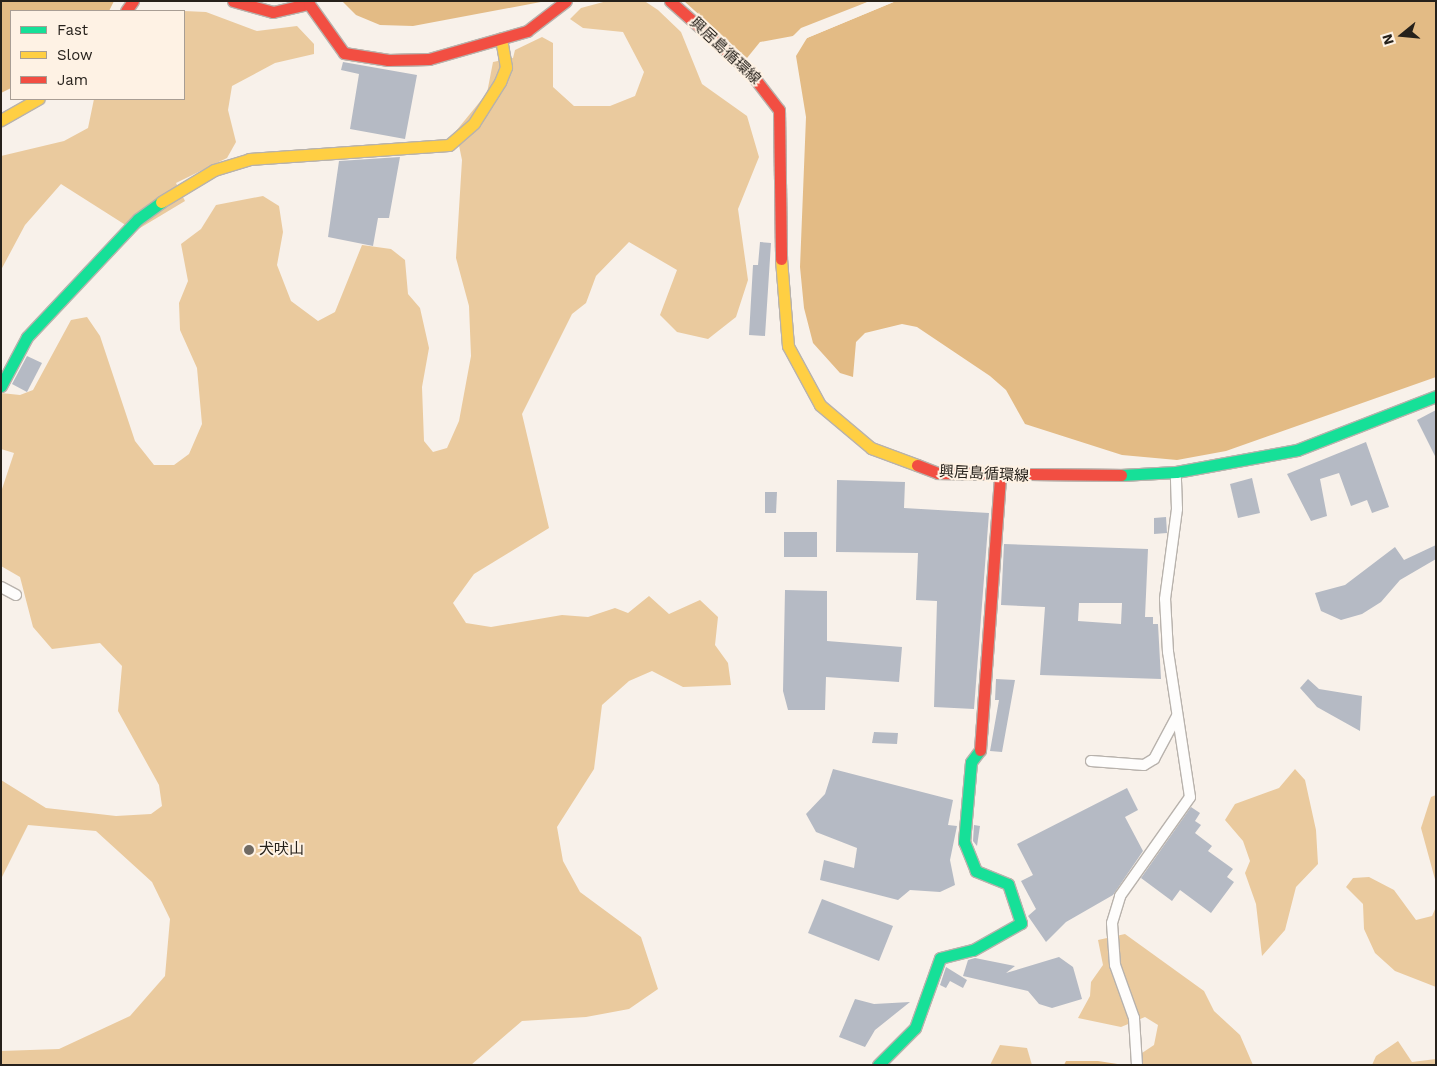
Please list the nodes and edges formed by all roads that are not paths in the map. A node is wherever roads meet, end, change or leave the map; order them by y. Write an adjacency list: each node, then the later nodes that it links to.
1 (233, 1): 4 (main road)
2 (566, 1): 4 (main road)
3 (670, 1): 10 (main road, 興居島循環線)
4 (501, 38): 7 (main road)
5 (36, 100): 6 (main road)
6 (1, 120)
7 (1, 386)
8 (1436, 396): 9 (main road, 興居島循環線)
9 (1176, 472): 10 (main road, 興居島循環線); 13 (street)
10 (1000, 474): 15 (main road)
11 (1, 587): 12 (street)
12 (16, 595)
13 (1177, 716): 14 (street); 16 (street)
14 (1091, 761)
15 (878, 1065)
16 (1137, 1065)

